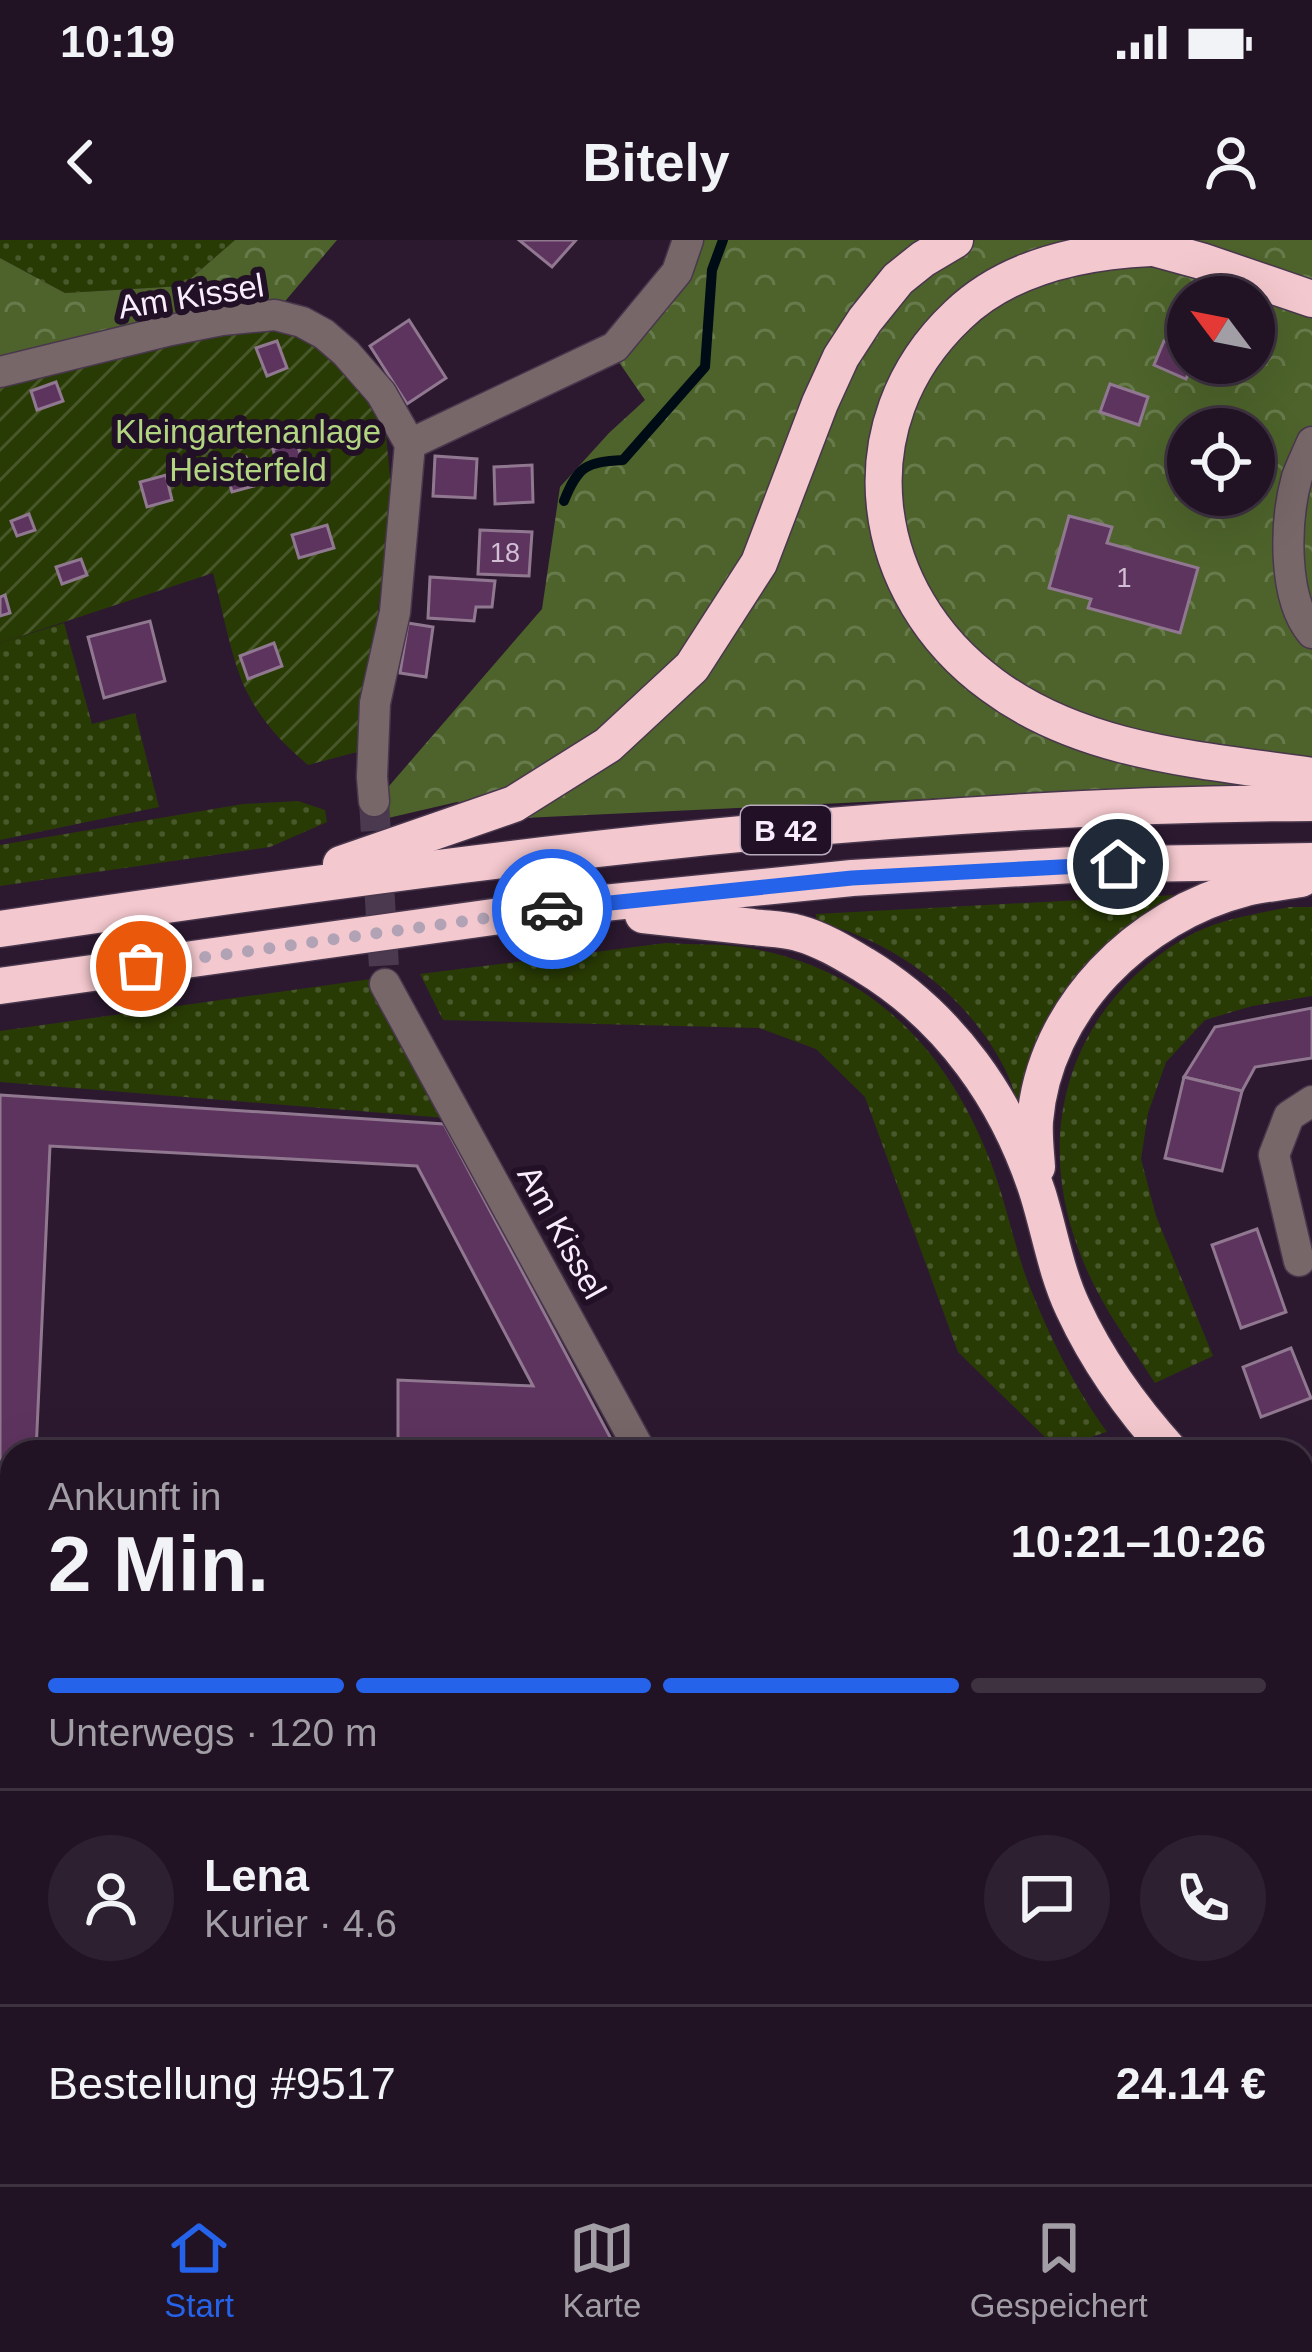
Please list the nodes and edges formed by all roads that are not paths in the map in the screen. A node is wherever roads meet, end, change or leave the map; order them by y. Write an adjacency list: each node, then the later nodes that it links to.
1 (688, 240): 7 (street)
2 (955, 240): 14 (highway, B 42)
3 (1138, 244): 4 (highway); 9 (highway)
4 (1312, 299)
5 (0, 372): 7 (street, Am Kissel)
6 (1312, 442): 8 (street)
7 (410, 444): 10 (street)
8 (1312, 633)
9 (1312, 776)
10 (374, 801)
11 (1312, 803): 14 (highway, B 42)
12 (1312, 861): 15 (highway, B 42)
13 (1312, 878): 20 (highway)
14 (263, 890): 16 (highway, B 42)
15 (564, 907): 18 (highway, B 42); 20 (highway)
16 (0, 929)
17 (386, 984): 22 (street, Am Kissel)
18 (0, 986)
19 (1312, 1101): 21 (street)
20 (1038, 1195): 23 (highway)
21 (1299, 1261)
22 (634, 1440)
23 (1160, 1440)

